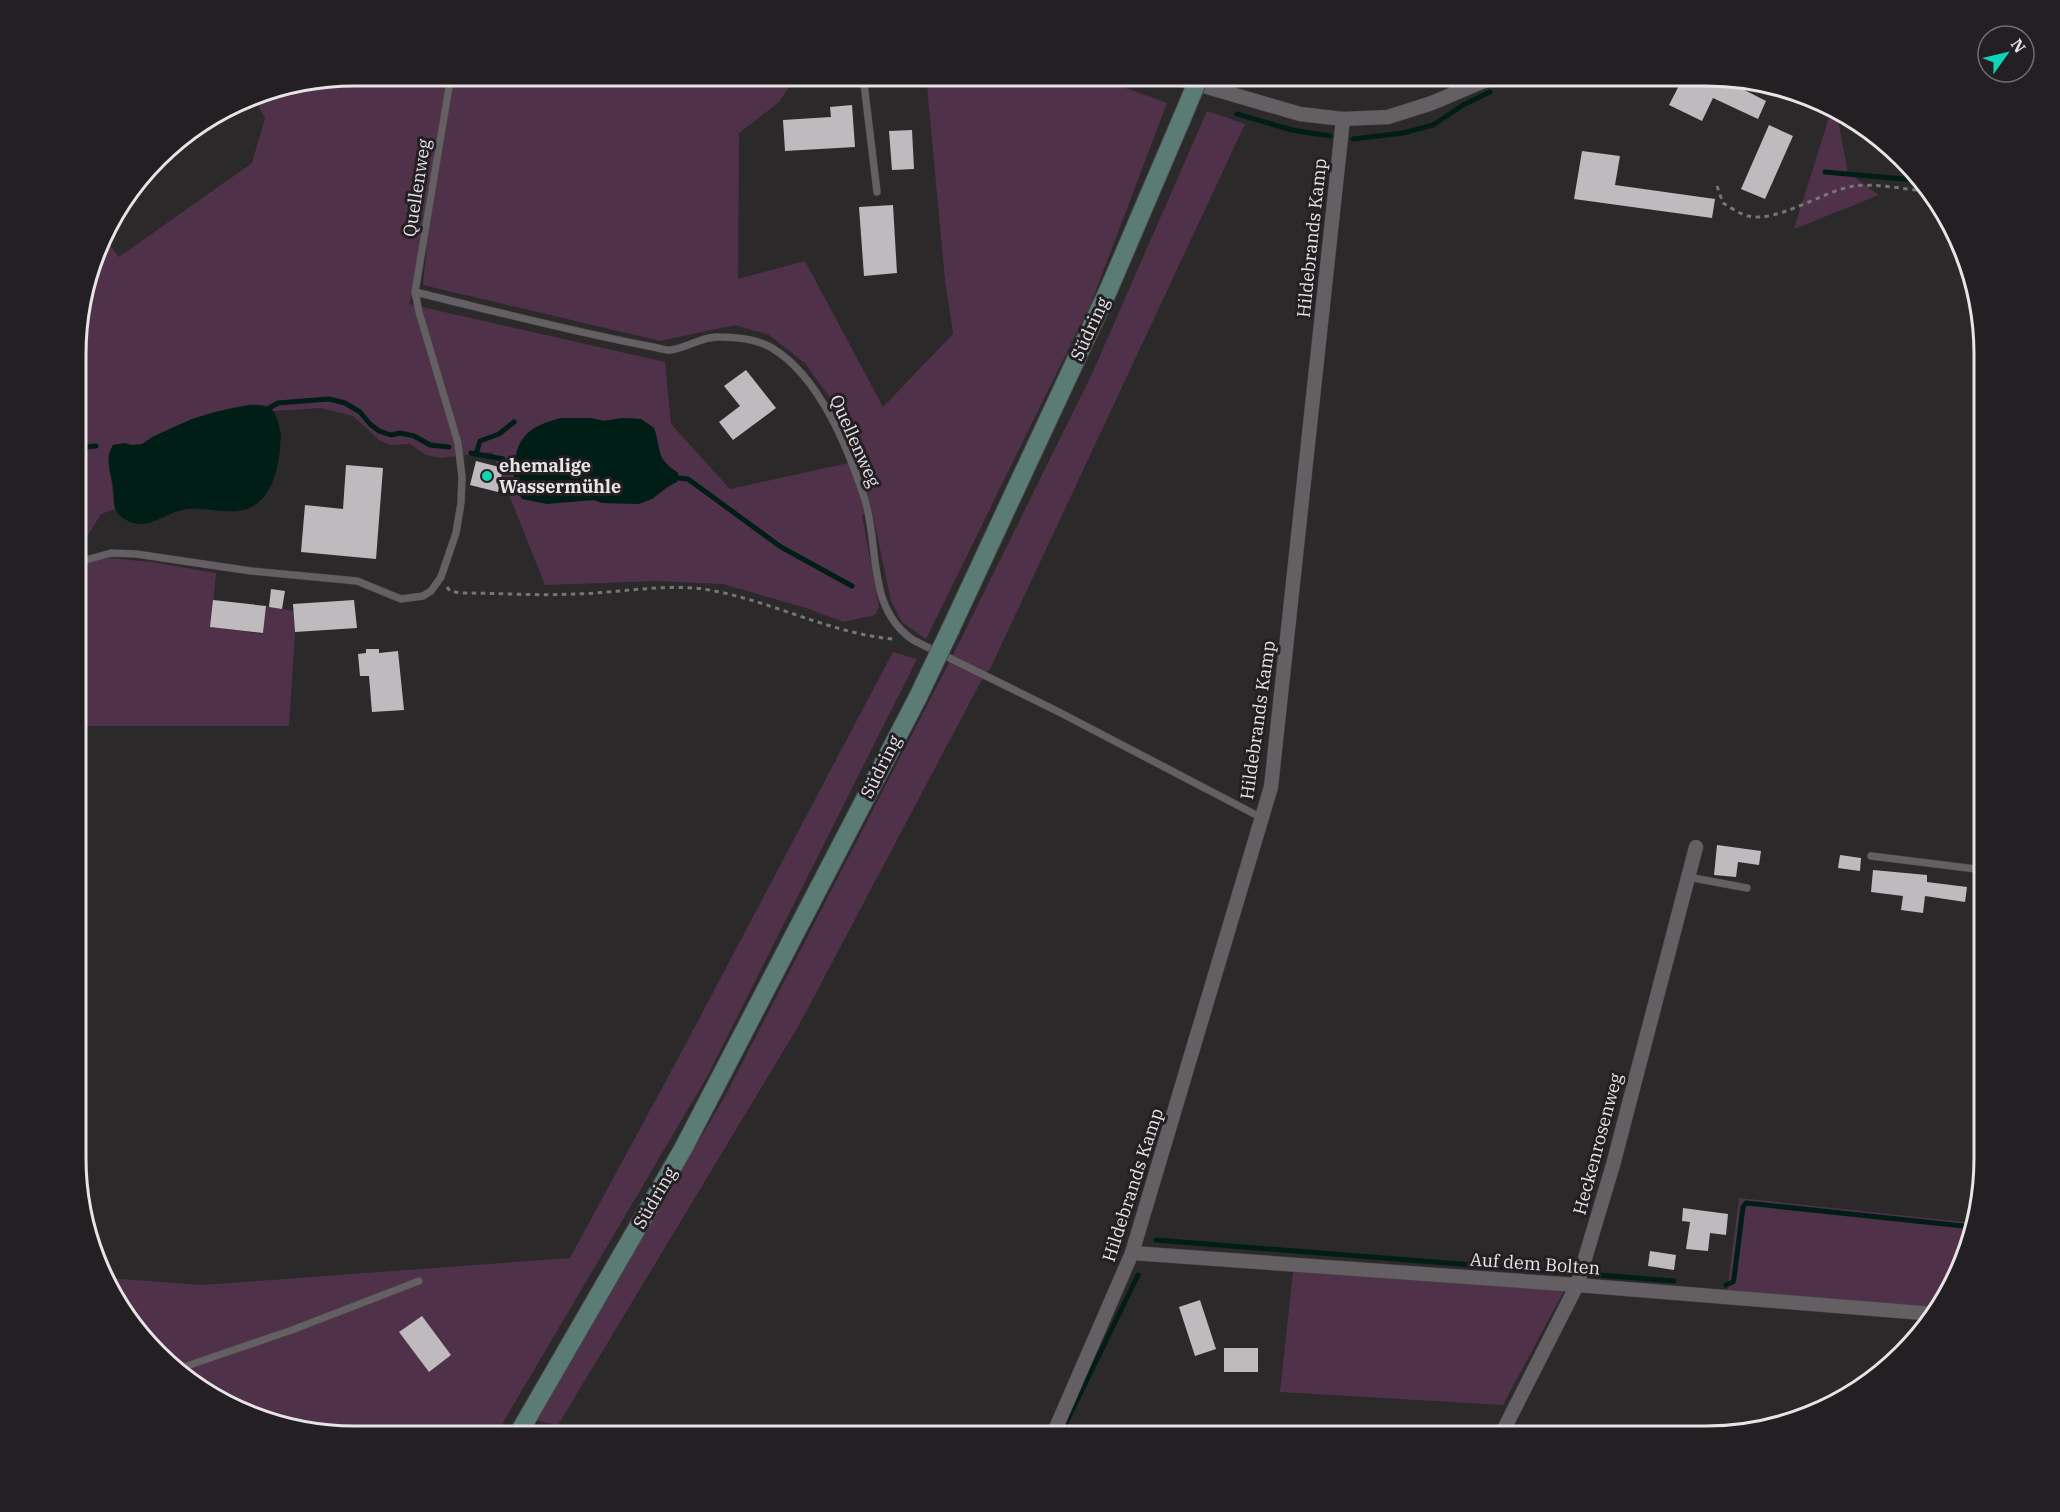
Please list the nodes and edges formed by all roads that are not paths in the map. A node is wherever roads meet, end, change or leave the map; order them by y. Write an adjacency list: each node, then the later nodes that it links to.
1 (449, 86): 8 (lane, Quellenweg)
2 (864, 86): 7 (lane)
3 (1195, 86): 21 (main road, Südring, bridge)
4 (1204, 86): 6 (street)
5 (1472, 86): 6 (street)
6 (1343, 119): 10 (street, Hildebrands Kamp)
7 (877, 192)
8 (415, 292): 9 (lane); 10 (lane, Quellenweg)
9 (86, 560)
10 (1262, 818): 16 (street, Hildebrands Kamp)
11 (1696, 847): 14 (street, Heckenrosenweg)
12 (1871, 856): 13 (lane)
13 (1974, 869)
14 (1688, 877): 15 (lane); 18 (street, Heckenrosenweg)
15 (1747, 888)
16 (1132, 1253): 18 (street, Auf dem Bolten); 22 (street, Hildebrands Kamp)
17 (419, 1281): 20 (lane)
18 (1577, 1285): 19 (street, Auf dem Bolten); 23 (street, Heckenrosenweg)
19 (1925, 1313)
20 (185, 1367)
21 (523, 1426)
22 (1057, 1426)
23 (1506, 1426)

